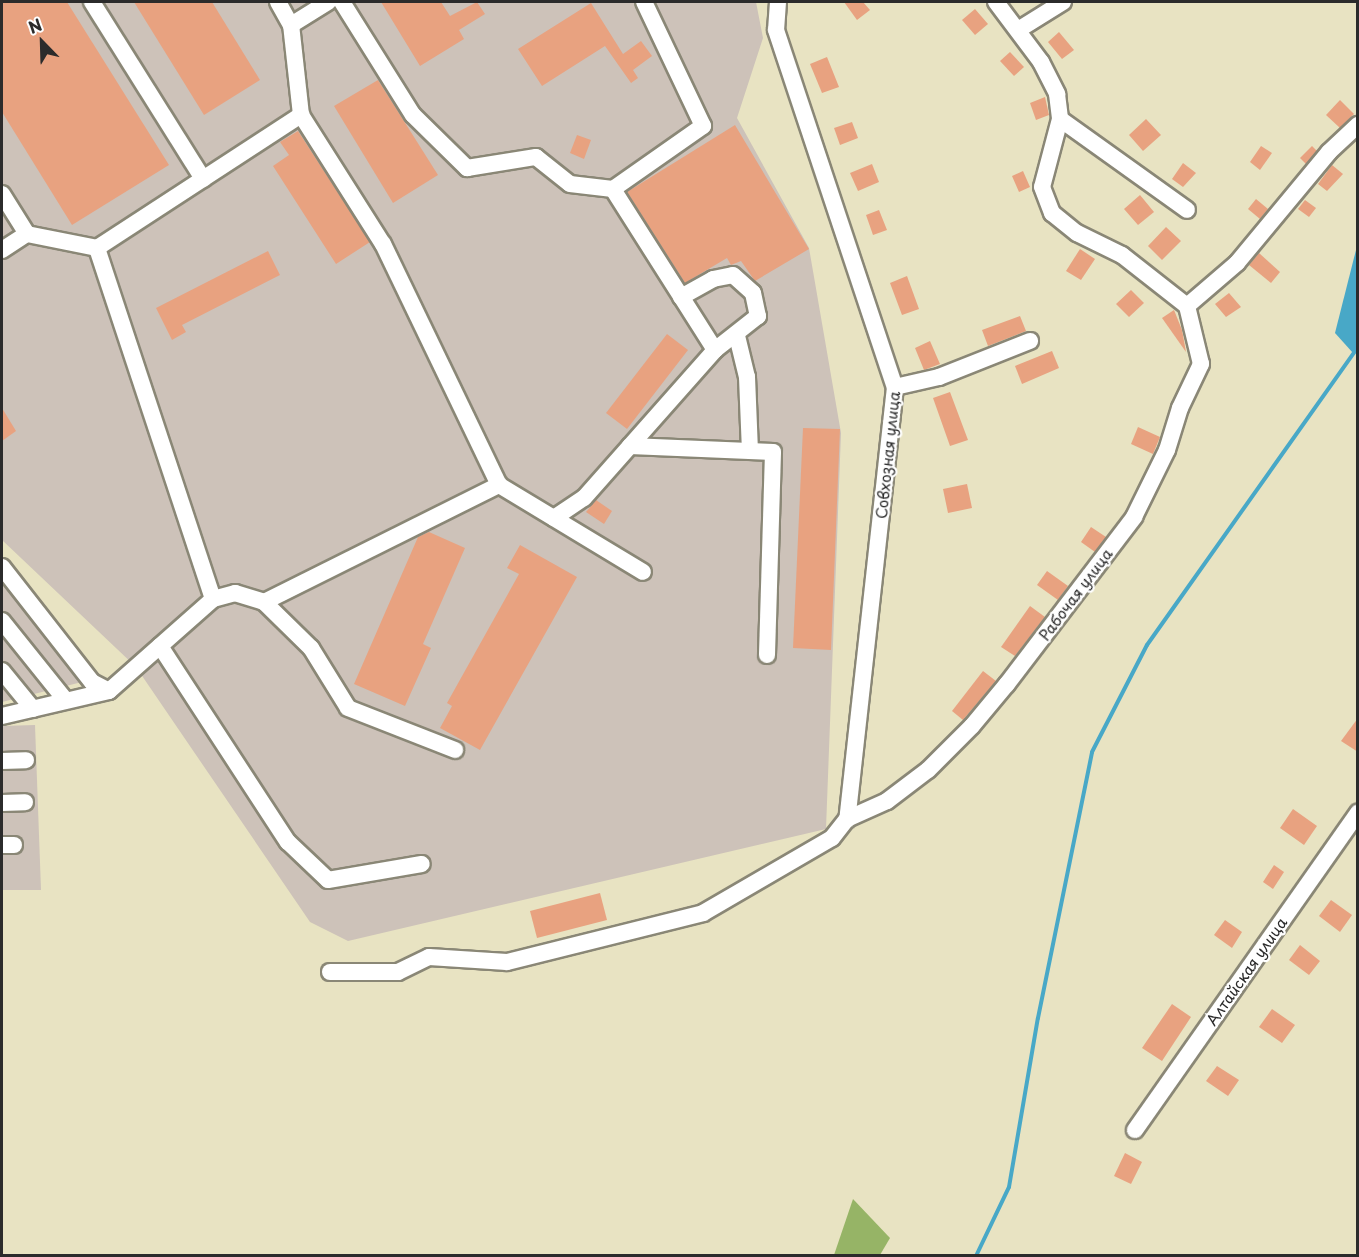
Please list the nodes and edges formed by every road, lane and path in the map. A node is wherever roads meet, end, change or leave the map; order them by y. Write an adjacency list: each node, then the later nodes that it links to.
1 (92, 2): 14 (street)
2 (278, 2): 9 (street)
3 (328, 2): 9 (street)
4 (342, 2): 15 (street)
5 (644, 2): 15 (street)
6 (778, 2): 26 (street, Совхозная улица)
7 (996, 2): 10 (street)
8 (1064, 2): 10 (street)
9 (291, 25): 11 (street)
10 (1018, 30): 12 (street)
11 (301, 115): 14 (street); 29 (street)
12 (1060, 119): 17 (street); 22 (street)
13 (1358, 126): 22 (street)
14 (203, 179): 19 (street)
15 (613, 189): 21 (street)
16 (2, 194): 18 (street)
17 (1187, 210)
18 (27, 234): 19 (street); 20 (street)
19 (98, 248): 33 (street)
20 (2, 250)
21 (681, 297): 23 (street); 25 (street)
22 (1187, 306): 49 (street, Рабочая улица)
23 (738, 336): 25 (street); 28 (street)
24 (1030, 341): 26 (street)
25 (715, 350): 27 (street)
26 (895, 387): 49 (street, Совхозная улица)
27 (630, 446): 28 (street); 30 (street)
28 (750, 451): 37 (street)
29 (499, 484): 30 (street); 34 (street)
30 (554, 518): 32 (street)
31 (2, 567): 39 (street)
32 (643, 572)
33 (213, 599): 34 (street); 36 (street)
34 (264, 602): 43 (street)
35 (2, 621): 40 (street)
36 (160, 646): 39 (street); 50 (street)
37 (767, 655)
38 (2, 671): 41 (street)
39 (109, 692): 40 (street)
40 (66, 701): 41 (street)
41 (33, 708): 42 (street)
42 (2, 716)
43 (455, 750)
44 (26, 760): 45 (street)
45 (2, 761)
46 (25, 802): 47 (street)
47 (2, 803)
48 (1358, 813): 52 (street, Алтайская улица)
49 (847, 819): 51 (street)
50 (422, 864)
51 (330, 972)
52 (1135, 1130)

